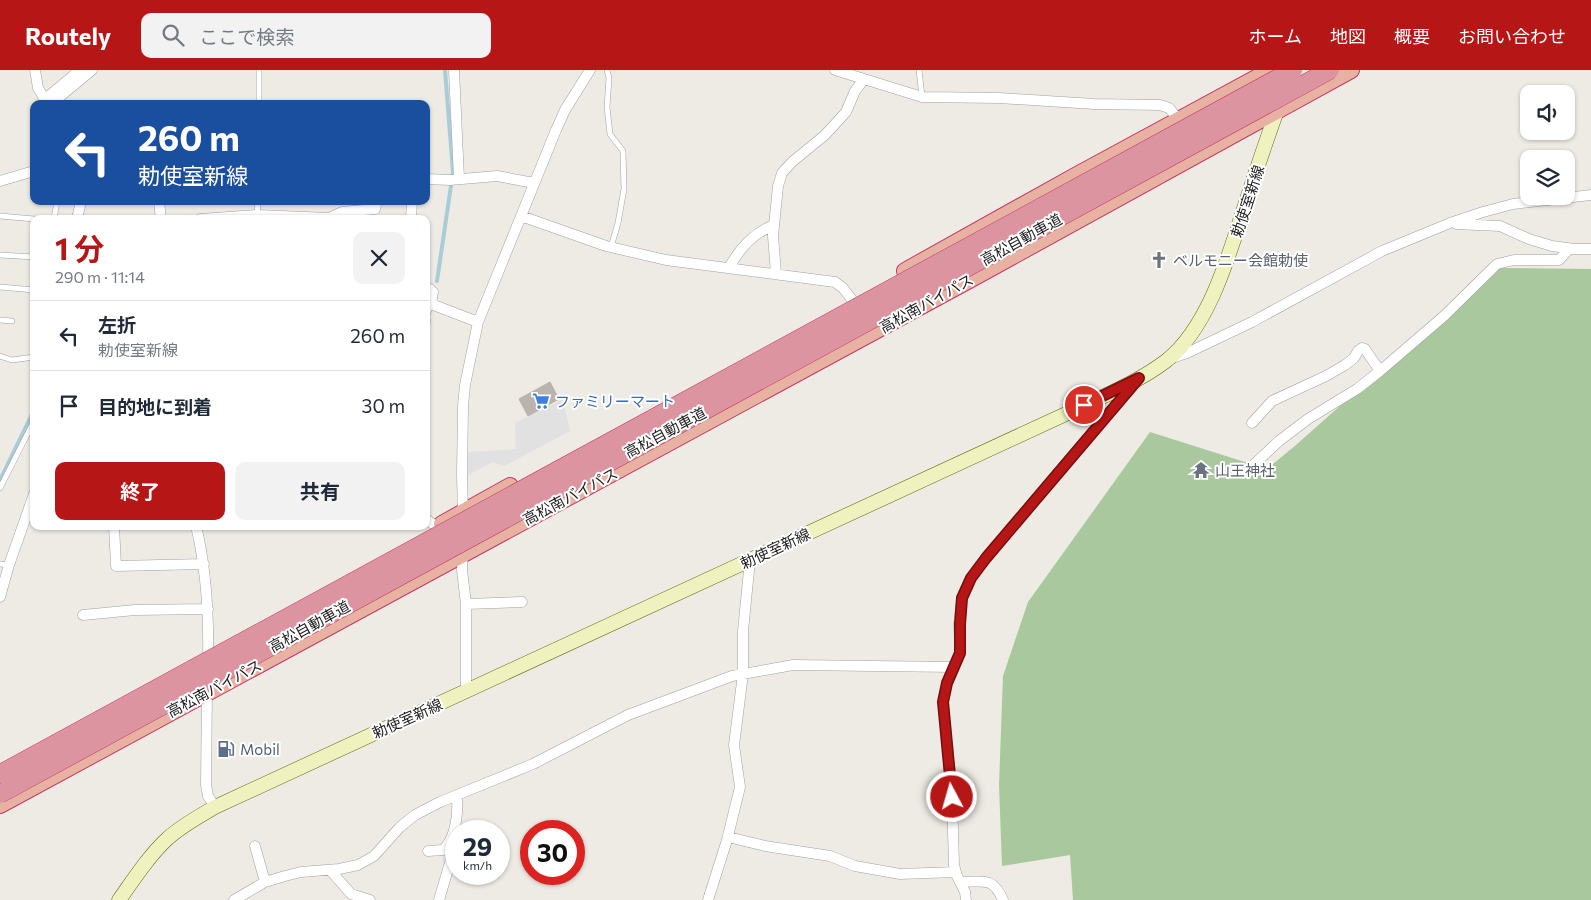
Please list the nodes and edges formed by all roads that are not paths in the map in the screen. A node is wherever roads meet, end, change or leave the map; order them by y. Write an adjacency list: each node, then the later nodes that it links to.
1 (35, 70): 16 (street)
2 (80, 70): 17 (street)
3 (92, 70): 18 (street)
4 (259, 70): 19 (lane)
5 (454, 70): 24 (street)
6 (590, 70): 26 (street)
7 (606, 70): 37 (lane)
8 (835, 70): 14 (street)
9 (919, 70): 15 (lane)
10 (1271, 70): 21 (highway)
11 (1292, 70): 20 (main road, 勅使室新線); 82 (highway, 高松自動車道, bridge)
12 (1330, 70): 83 (highway, 高松自動車道, bridge)
13 (1351, 70): 20 (highway, 高松南バイパス)
14 (864, 79): 15 (street); 36 (street)
15 (922, 97): 21 (street)
16 (47, 100)
17 (50, 100)
18 (51, 100)
19 (259, 100)
20 (1277, 110): 54 (main road, 勅使室新線); 67 (highway, 高松南バイパス)
21 (1179, 120): 47 (highway)
22 (30, 172): 25 (street)
23 (430, 179): 24 (street)
24 (454, 180): 26 (street)
25 (0, 181)
26 (534, 183): 33 (street)
27 (1591, 195): 35 (street)
28 (258, 205): 30 (lane)
29 (376, 205): 31 (street)
30 (257, 215)
31 (336, 215)
32 (0, 216): 34 (lane)
33 (521, 216): 37 (street); 51 (street)
34 (30, 219)
35 (1450, 224): 38 (street); 54 (street)
36 (774, 225): 42 (street); 43 (street)
37 (611, 248): 42 (street)
38 (1569, 249): 39 (street); 55 (street)
39 (1591, 249)
40 (0, 255): 41 (lane)
41 (30, 257)
42 (729, 268): 43 (street)
43 (776, 273): 47 (street)
44 (0, 286): 46 (lane)
45 (430, 289): 48 (street)
46 (30, 290)
47 (852, 301): 62 (highway)
48 (431, 304): 51 (street)
49 (0, 320): 50 (lane)
50 (12, 321)
51 (478, 322): 62 (street)
52 (0, 356): 53 (lane)
53 (30, 358)
54 (1167, 360): 56 (main road, 勅使室新線)
55 (1380, 371): 57 (street); 59 (street)
56 (1139, 378): 68 (main road, 勅使室新線); 77 (street)
57 (1252, 423)
58 (30, 429): 60 (lane)
59 (1249, 469)
60 (0, 488)
61 (30, 503): 70 (street)
62 (463, 512): 63 (highway); 67 (street)
63 (432, 523)
64 (114, 530): 69 (street)
65 (197, 530): 69 (street)
66 (420, 530): 76 (highway)
67 (462, 554): 73 (street); 79 (highway, 高松南バイパス)
68 (750, 560): 78 (street); 80 (main road, 勅使室新線)
69 (204, 564): 74 (street)
70 (4, 565): 71 (street)
71 (0, 597)
72 (522, 602): 73 (street)
73 (466, 604): 80 (street)
74 (208, 609): 75 (street); 76 (street)
75 (83, 615)
76 (208, 653): 79 (street); 81 (highway)
77 (954, 667): 78 (street); 92 (street)
78 (743, 674): 84 (street); 88 (street)
79 (207, 692): 85 (highway, 高松南バイパス); 86 (street)
80 (466, 692): 86 (main road, 勅使室新線)
81 (0, 768)
82 (0, 774)
83 (0, 794)
84 (461, 794): 87 (street); 90 (street); 91 (street)
85 (0, 805)
86 (215, 807): 96 (main road, 勅使室新線)
87 (462, 820)
88 (728, 837): 92 (street); 100 (street)
89 (255, 846): 94 (street)
90 (428, 851)
91 (330, 870): 94 (street); 98 (street)
92 (956, 872): 95 (street)
93 (445, 880): 99 (street)
94 (266, 882): 97 (street)
95 (960, 882): 101 (street); 102 (street)
96 (119, 900)
97 (234, 900)
98 (370, 900)
99 (439, 900)
100 (708, 900)
101 (966, 900)
102 (1003, 900)

